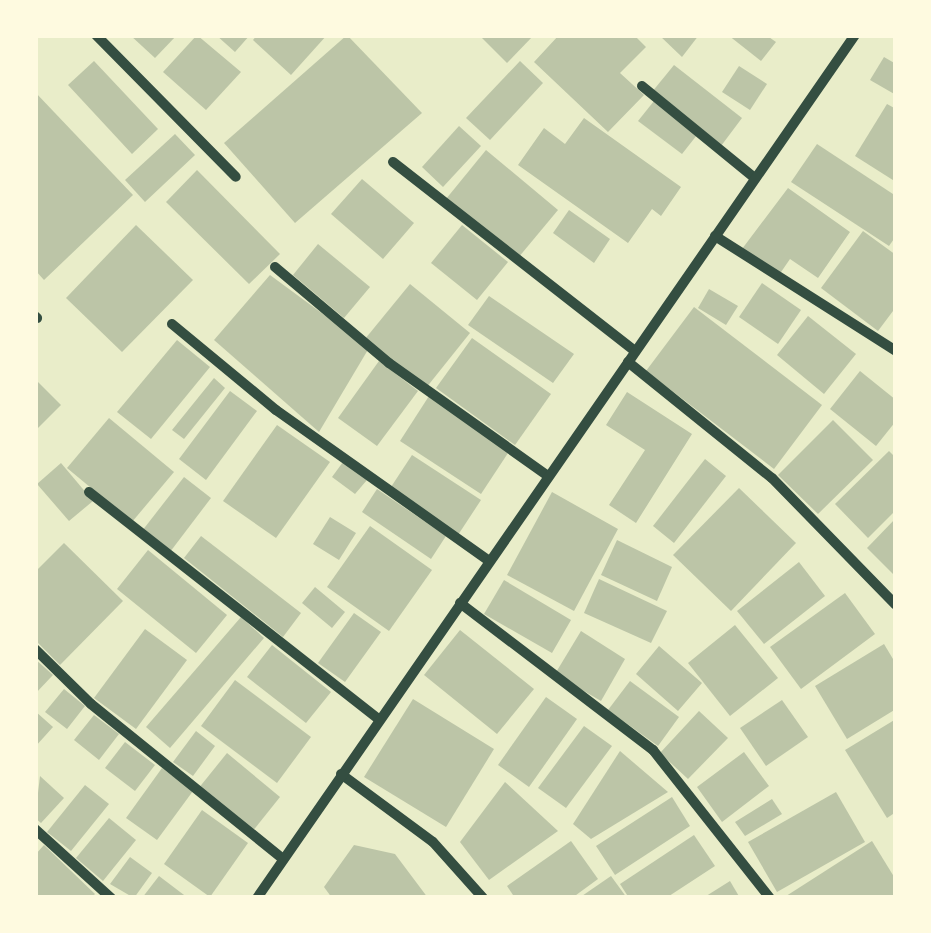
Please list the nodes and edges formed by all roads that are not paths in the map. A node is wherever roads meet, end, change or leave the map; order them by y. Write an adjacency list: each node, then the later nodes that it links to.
1 (96, 35): 5 (street)
2 (855, 35): 6 (street)
3 (642, 86): 6 (street)
4 (393, 162): 10 (street)
5 (236, 177)
6 (755, 178): 7 (street)
7 (715, 236): 10 (street); 11 (street)
8 (275, 267): 13 (street)
9 (172, 324): 15 (street)
10 (635, 351): 12 (street)
11 (896, 351)
12 (628, 362): 13 (street); 17 (street)
13 (548, 476): 15 (street)
14 (90, 492): 19 (street)
15 (488, 561): 16 (street)
16 (460, 603): 19 (street); 26 (street)
17 (896, 605)
18 (35, 649): 22 (street)
19 (380, 719): 20 (street)
20 (341, 774): 22 (street); 25 (street)
21 (35, 829): 23 (street)
22 (282, 859): 24 (street)
23 (111, 898)
24 (257, 898)
25 (483, 898)
26 (770, 898)

